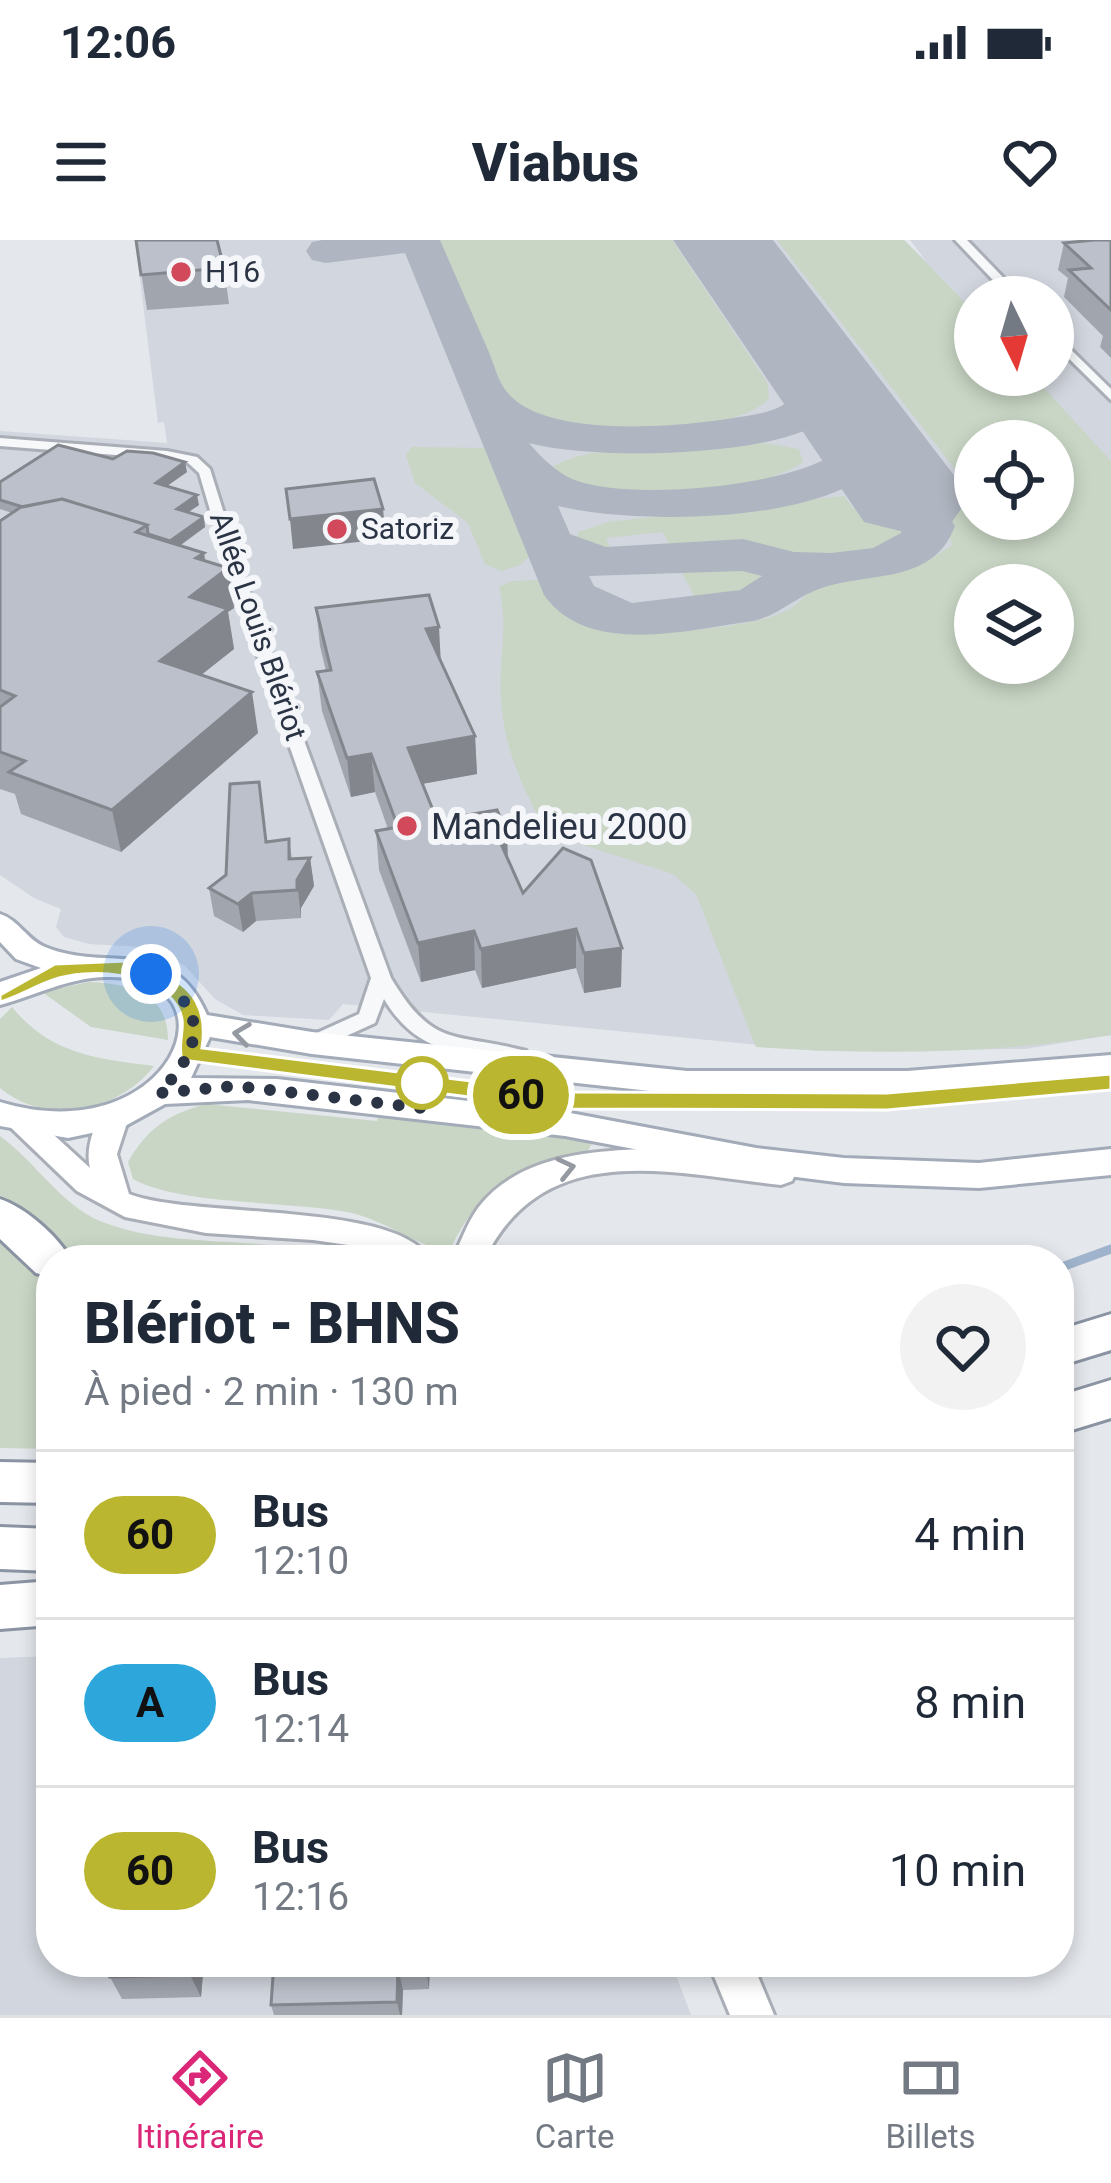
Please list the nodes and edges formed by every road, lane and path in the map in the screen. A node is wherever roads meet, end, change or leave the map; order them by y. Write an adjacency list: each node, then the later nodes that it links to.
1 (961, 240): 2 (street)
2 (996, 276)
3 (1074, 358): 4 (street)
4 (1111, 396)
5 (0, 442): 7 (street, Allée Louis Blériot)
6 (213, 567): 7 (street)
7 (235, 571): 10 (street, Allée Louis Blériot)
8 (0, 924): 9 (main road)
9 (70, 968): 11 (main road); 12 (main road)
10 (381, 978): 13 (street); 15 (street, Allée Louis Blériot)
11 (0, 995)
12 (195, 1024): 13 (main road, one-way to 12); 16 (main road)
13 (312, 1043): 15 (main road)
14 (1111, 1066): 15 (main road)
15 (619, 1077)
16 (159, 1093): 17 (main road); 20 (main road)
17 (114, 1117): 18 (main road); 21 (main road)
18 (10, 1118): 21 (main road)
19 (1111, 1162): 20 (main road)
20 (1049, 1172): 24 (main road, one-way to 20)
21 (114, 1198): 23 (main road)
22 (0, 1215): 25 (highway)
23 (383, 1245)
24 (473, 1245)
25 (36, 1247)
26 (1111, 1399): 27 (highway)
27 (1074, 1410)
28 (0, 1482): 29 (highway)
29 (36, 1483)
30 (0, 1548): 31 (highway)
31 (36, 1549)
32 (36, 1604): 33 (highway)
33 (0, 1607)
34 (736, 1977): 35 (main road)
35 (752, 2015)

